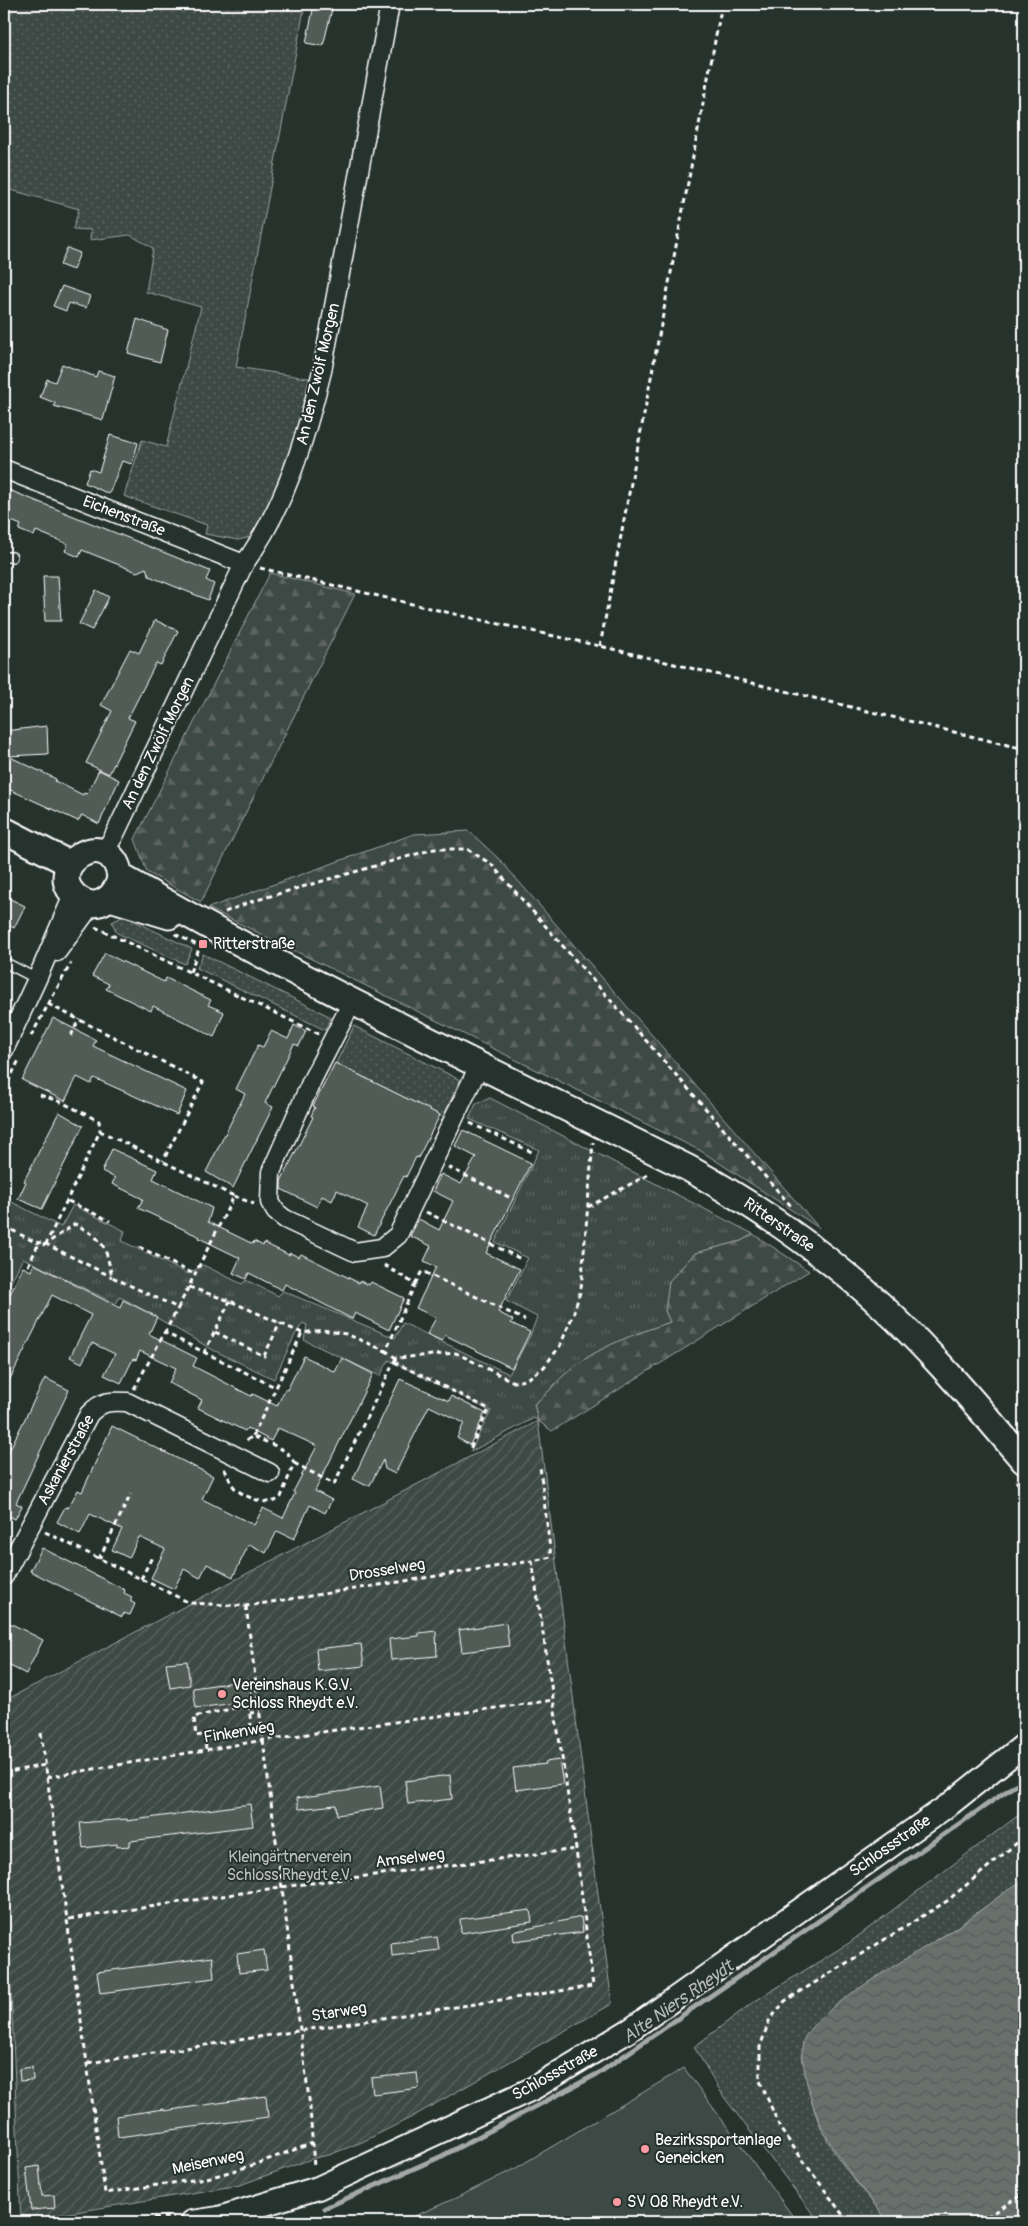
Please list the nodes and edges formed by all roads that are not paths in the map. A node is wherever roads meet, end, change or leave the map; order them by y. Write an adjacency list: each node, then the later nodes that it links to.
1 (389, 7): 3 (street, An den Zwölf Morgen)
2 (4, 469): 3 (street, Eichenstraße)
3 (244, 564): 5 (street, An den Zwölf Morgen)
4 (4, 830): 6 (main road)
5 (104, 852): 6 (main road); 7 (main road, Ritterstraße)
6 (70, 864): 7 (main road)
7 (99, 899): 9 (street); 10 (main road, Ritterstraße)
8 (4, 962): 9 (lane)
9 (37, 979): 11 (street)
10 (352, 1002): 12 (main road, Ritterstraße); 12 (street)
11 (4, 1050)
12 (480, 1064): 13 (main road, Ritterstraße)
13 (1018, 1468)
14 (270, 1473): 15 (street, Askanierstraße)
15 (4, 1576)
16 (1024, 1745): 17 (street, Schlossstraße)
17 (188, 2219)

